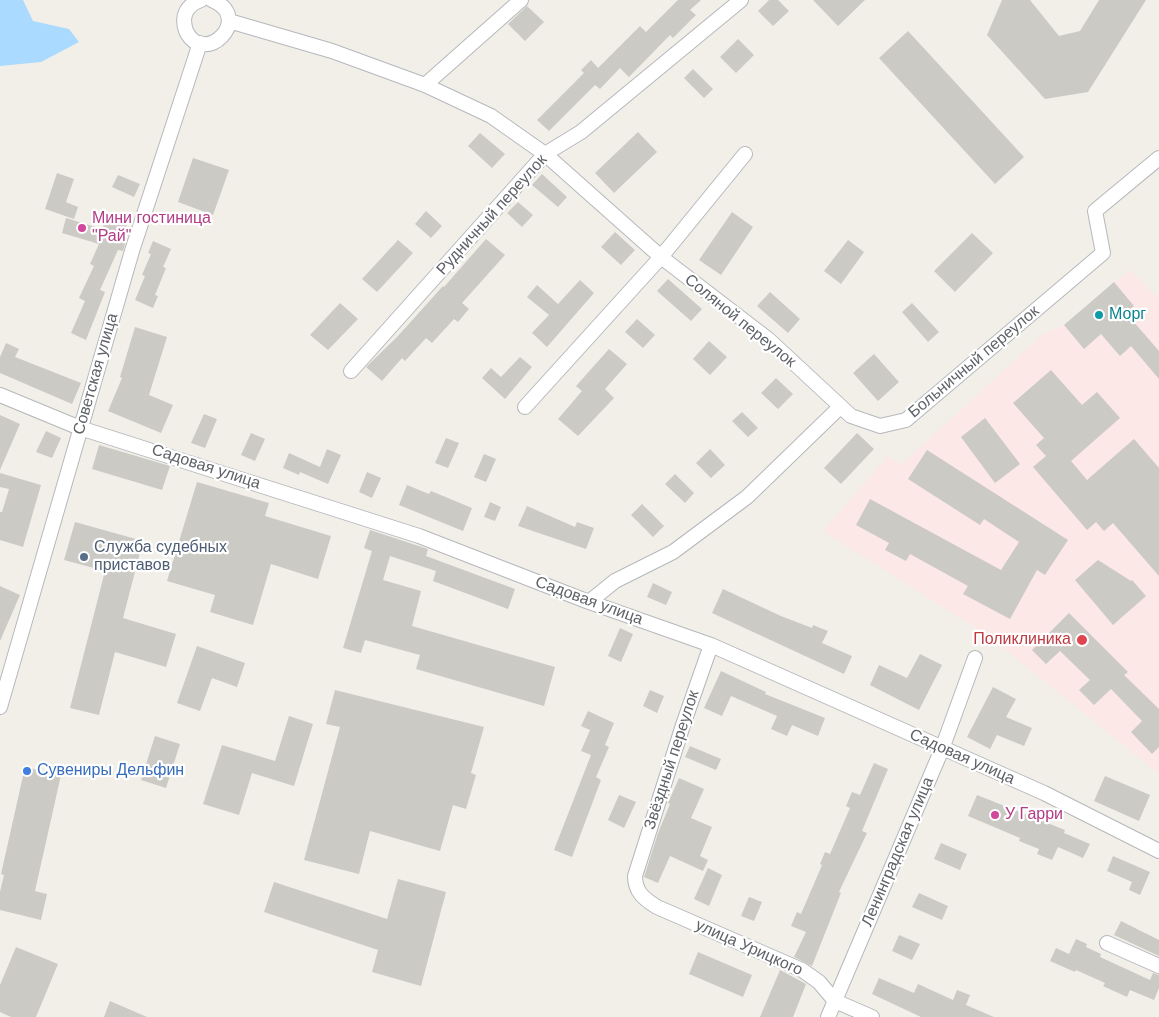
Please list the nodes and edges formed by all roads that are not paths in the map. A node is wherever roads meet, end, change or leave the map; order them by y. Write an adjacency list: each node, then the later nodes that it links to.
1 (201, 0): 6 (street)
2 (212, 0): 5 (street)
3 (521, 0): 7 (street)
4 (741, 0): 8 (street, Рудничный переулок)
5 (229, 21): 6 (street); 7 (street, Соляной переулок)
6 (200, 43): 16 (street, Советская улица)
7 (425, 85): 8 (street, Соляной переулок)
8 (545, 154): 11 (street, Соляной переулок); 12 (street, Рудничный переулок)
9 (745, 154): 11 (street)
10 (1159, 158): 15 (street, Больничный переулок)
11 (661, 257): 14 (street); 15 (street, Соляной переулок)
12 (351, 371)
13 (0, 395): 16 (street, Садовая улица)
14 (525, 407)
15 (840, 407): 17 (street)
16 (80, 428): 17 (street, Садовая улица); 20 (street, Советская улица)
17 (589, 602): 18 (street, Садовая улица)
18 (711, 645): 22 (street, Садовая улица); 24 (street, Звёздный переулок)
19 (975, 658): 22 (street, Ленинградская улица)
20 (4, 675): 21 (street, Советская улица)
21 (0, 707)
22 (942, 748): 23 (street, Садовая улица); 27 (street, Ленинградская улица)
23 (1159, 851)
24 (635, 876): 27 (street, улица Урицкого)
25 (1107, 943): 26 (street)
26 (1159, 966)
27 (835, 1000): 28 (street, Ленинградская улица); 29 (street, улица Урицкого)
28 (828, 1017)
29 (872, 1017)

